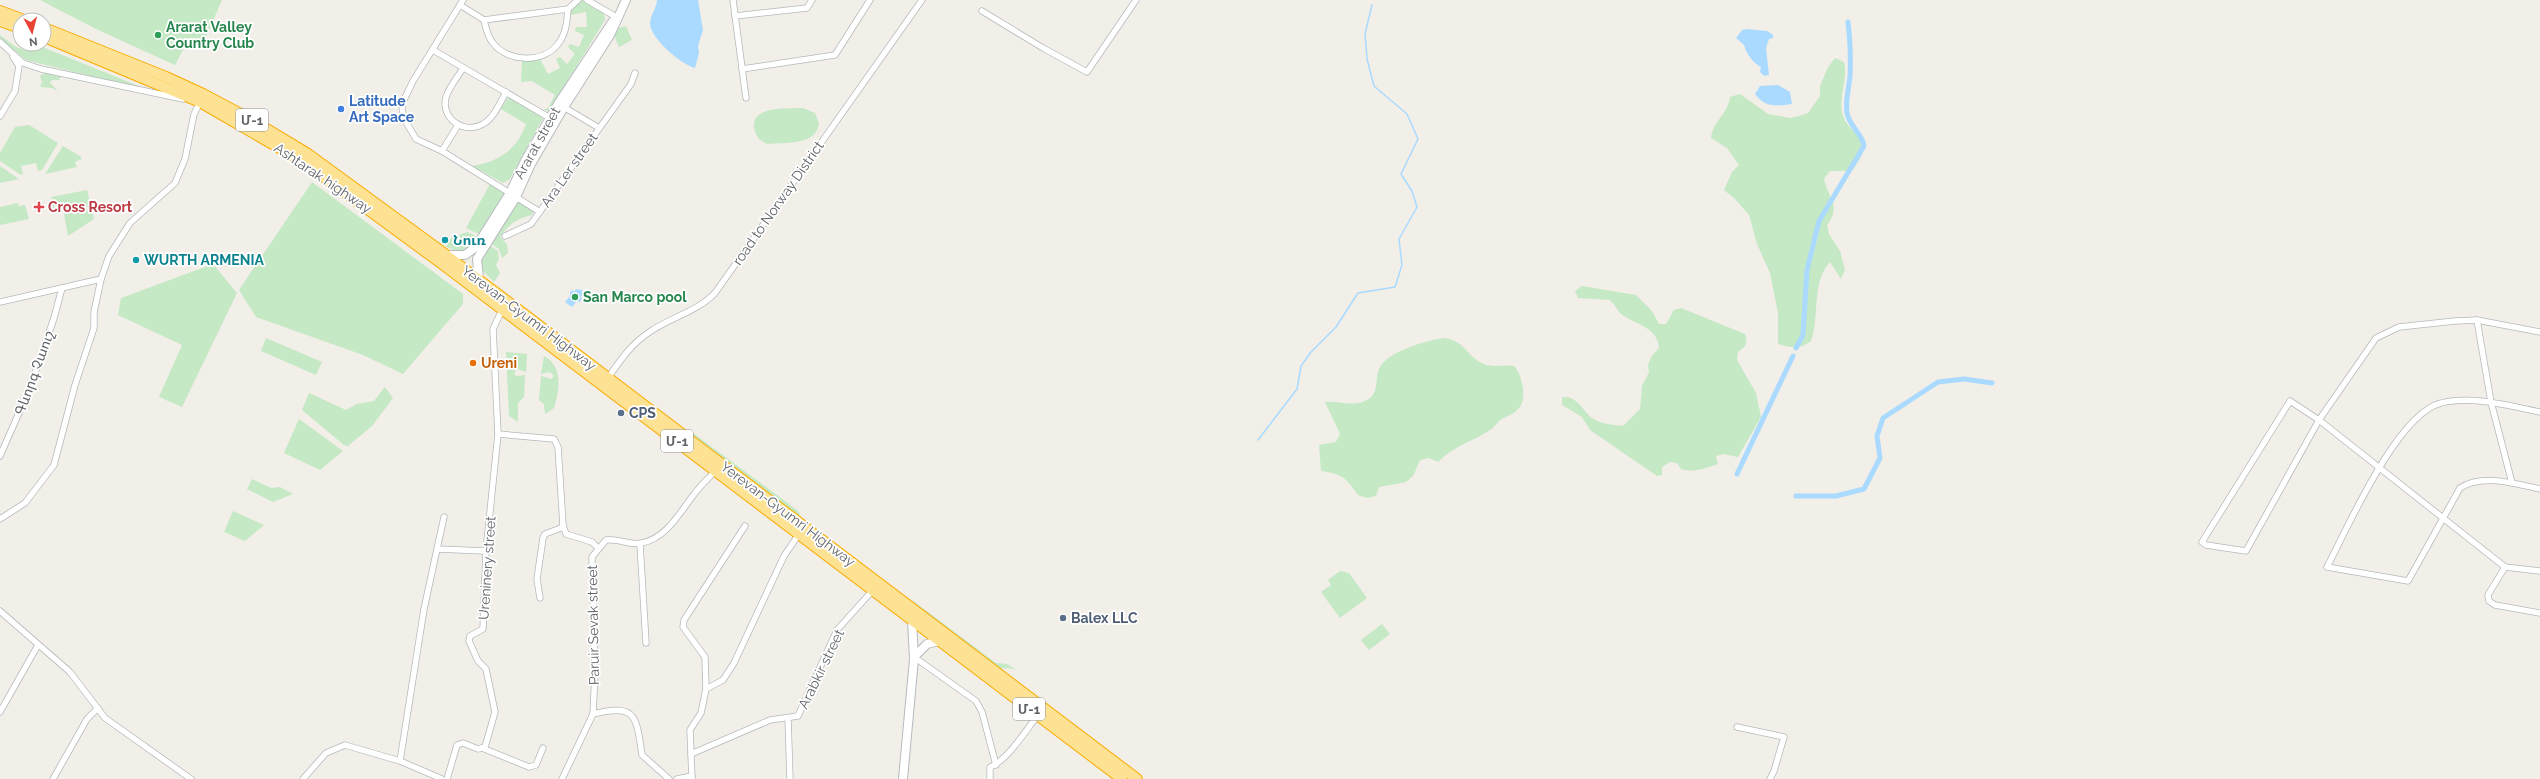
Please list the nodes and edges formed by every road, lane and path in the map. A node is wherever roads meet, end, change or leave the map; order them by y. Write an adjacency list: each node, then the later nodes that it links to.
1 (578, 0): 10 (street)
2 (586, 0): 14 (street)
3 (626, 0): 14 (street, Ararat street)
4 (733, 0): 15 (street)
5 (812, 0): 15 (street)
6 (870, 0): 25 (street)
7 (922, 0): 49 (street, road to Norway District)
8 (1136, 0): 12 (street)
9 (461, 3): 16 (street); 23 (street, Ara Ler street)
10 (568, 9): 16 (street); 16 (street)
11 (0, 11): 13 (highway)
12 (982, 11)
13 (12, 16)
14 (618, 16): 30 (street, Ararat street)
15 (736, 16): 25 (street)
16 (484, 20)
17 (0, 21): 18 (highway)
18 (12, 25)
19 (52, 31): 37 (highway, Ashtarak highway / Մ-1)
20 (52, 40): 29 (highway, Ashtarak highway / Մ-1)
21 (0, 42): 22 (street)
22 (7, 48): 29 (street); 31 (street)
23 (433, 50): 24 (street); 35 (street, Ara Ler street)
24 (463, 68): 27 (street); 33 (street)
25 (742, 69): 28 (street)
26 (635, 73): 34 (street, Ara Ler street)
27 (506, 92): 32 (street); 33 (street)
28 (746, 98)
29 (196, 101): 37 (highway, Ashtarak highway / Մ-1); 41 (street)
30 (561, 106): 32 (street, Ararat street); 34 (street, Ara Ler street); 36 (street, Ararat street)
31 (0, 116)
32 (550, 118): 36 (street, Ararat street)
33 (458, 125): 35 (street)
34 (599, 128): 38 (street, Ara Ler street)
35 (442, 151): 36 (street, Ara Ler street)
36 (513, 195): 38 (street, Ara Ler street); 40 (street, Ararat street); 42 (street, Ararat street)
37 (372, 205): 40 (highway, Ashtarak highway / Մ-1)
38 (540, 212): 39 (street, Ara Ler street)
39 (505, 236)
40 (442, 256): 42 (highway, Yerevan-Gyumri Highway / Մ-1); 45 (highway, Yerevan-Gyumri Highway / Մ-1)
41 (101, 279): 43 (street); 62 (street)
42 (479, 280): 46 (highway, Yerevan-Gyumri Highway / Մ-1)
43 (62, 288): 44 (street); 55 (street, Գևորգ Չաուշ)
44 (0, 302)
45 (502, 310): 46 (highway, Yerevan-Gyumri Highway / Մ-1); 54 (street, Ureninery street)
46 (518, 316): 49 (highway, Yerevan-Gyumri Highway / Մ-1); 53 (highway, Yerevan-Gyumri Highway / Մ-1)
47 (2476, 320): 48 (street); 50 (street); 52 (street)
48 (2540, 332)
49 (608, 378): 53 (highway, Yerevan-Gyumri Highway / Մ-1)
50 (2491, 402): 51 (street); 56 (street); 58 (street)
51 (2540, 412)
52 (2319, 420): 52 (street); 56 (street)
53 (670, 431): 57 (highway, Yerevan-Gyumri Highway / Մ-1); 93 (highway, Yerevan-Gyumri Highway / Մ-1)
54 (498, 434): 63 (street); 69 (street, Ureninery street)
55 (0, 456)
56 (2380, 469): 61 (street); 61 (street)
57 (716, 470): 65 (highway, Yerevan-Gyumri Highway / Մ-1); 66 (street)
58 (2512, 483): 59 (street); 61 (street)
59 (2540, 490)
60 (444, 517): 68 (street)
61 (2443, 518): 70 (street)
62 (0, 519)
63 (563, 525): 67 (street); 73 (street)
64 (745, 526): 81 (street)
65 (799, 534): 72 (highway, Yerevan-Gyumri Highway / Մ-1); 81 (street)
66 (640, 544): 67 (street, Paruir Sevak street); 78 (street)
67 (598, 548): 84 (street, Paruir Sevak street)
68 (437, 549): 69 (street); 91 (street)
69 (486, 552): 88 (street, Ureninery street)
70 (2505, 567): 71 (street); 75 (street)
71 (2539, 568)
72 (873, 590): 76 (highway, Yerevan-Gyumri Highway / Մ-1); 86 (street, Arabkir street)
73 (540, 598)
74 (0, 611): 79 (street)
75 (2540, 613)
76 (912, 620): 77 (highway, Yerevan-Gyumri Highway / Մ-1); 80 (street)
77 (940, 641): 80 (street); 85 (highway, Yerevan-Gyumri Highway / Մ-1)
78 (646, 643)
79 (38, 645): 82 (street); 83 (street)
80 (914, 657): 92 (street); 104 (street)
81 (706, 689): 90 (street)
82 (98, 708): 95 (street); 96 (street)
83 (0, 712)
84 (593, 714): 100 (street, Paruir Sevak street); 101 (street)
85 (1038, 715): 92 (street); 93 (highway, Yerevan-Gyumri Highway / Մ-1)
86 (788, 718): 90 (street, Arabkir street); 103 (street)
87 (1737, 727): 107 (street)
88 (482, 748): 89 (street); 99 (street)
89 (543, 748)
90 (691, 754): 94 (street)
91 (400, 761): 97 (street); 98 (street)
92 (996, 765): 105 (street)
93 (1119, 776): 106 (highway, Yerevan-Gyumri Highway / Մ-1)
94 (692, 778): 102 (street)
95 (53, 779)
96 (191, 779)
97 (303, 779)
98 (442, 779)
99 (447, 779)
100 (562, 779)
101 (669, 779)
102 (677, 779)
103 (790, 779)
104 (903, 779)
105 (990, 779)
106 (1137, 779)
107 (1770, 779)

